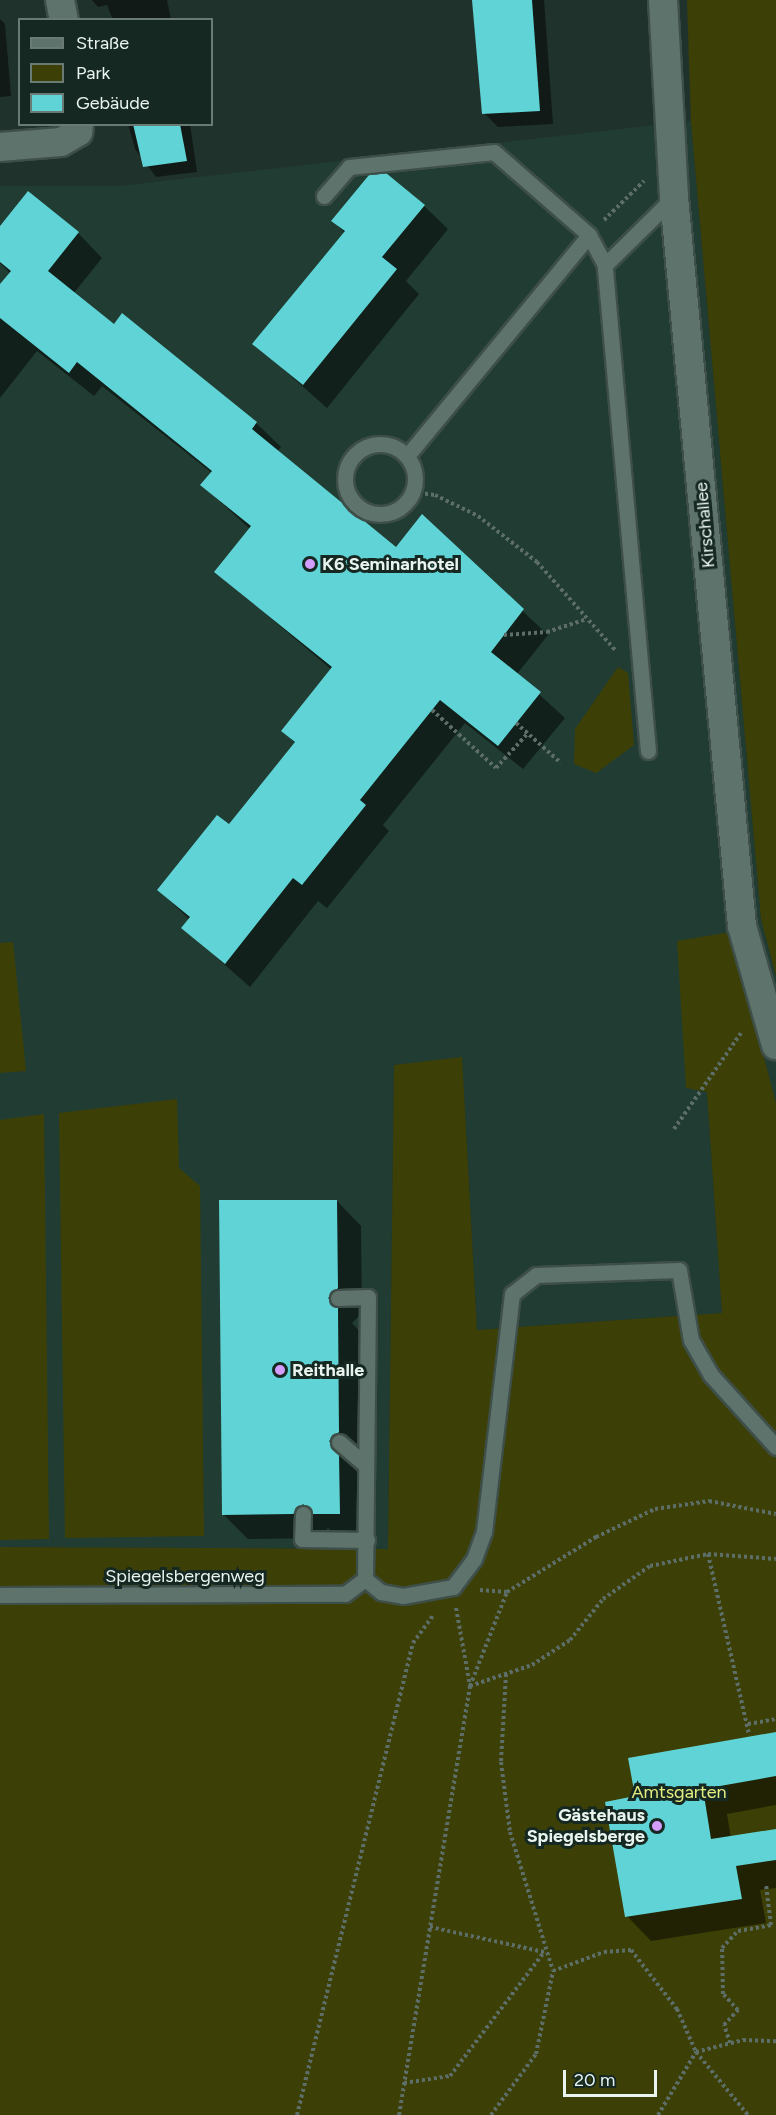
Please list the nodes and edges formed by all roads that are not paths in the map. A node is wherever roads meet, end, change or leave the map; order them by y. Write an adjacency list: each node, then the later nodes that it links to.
1 (60, 0): 3 (street)
2 (663, 0): 7 (street, Kirschallee)
3 (64, 18)
4 (79, 126): 5 (street)
5 (0, 147)
6 (324, 196): 8 (lane)
7 (674, 197): 9 (lane); 12 (street, Kirschallee)
8 (589, 235): 9 (lane); 10 (lane)
9 (605, 265): 11 (lane)
10 (407, 456): 10 (lane)
11 (648, 751)
12 (776, 1045)
13 (338, 1298): 16 (lane)
14 (339, 1442): 16 (lane)
15 (776, 1447): 19 (lane)
16 (365, 1465): 18 (lane)
17 (303, 1514): 18 (lane)
18 (367, 1540): 19 (lane)
19 (364, 1579): 20 (lane, Spiegelsbergenweg)
20 (0, 1595)

